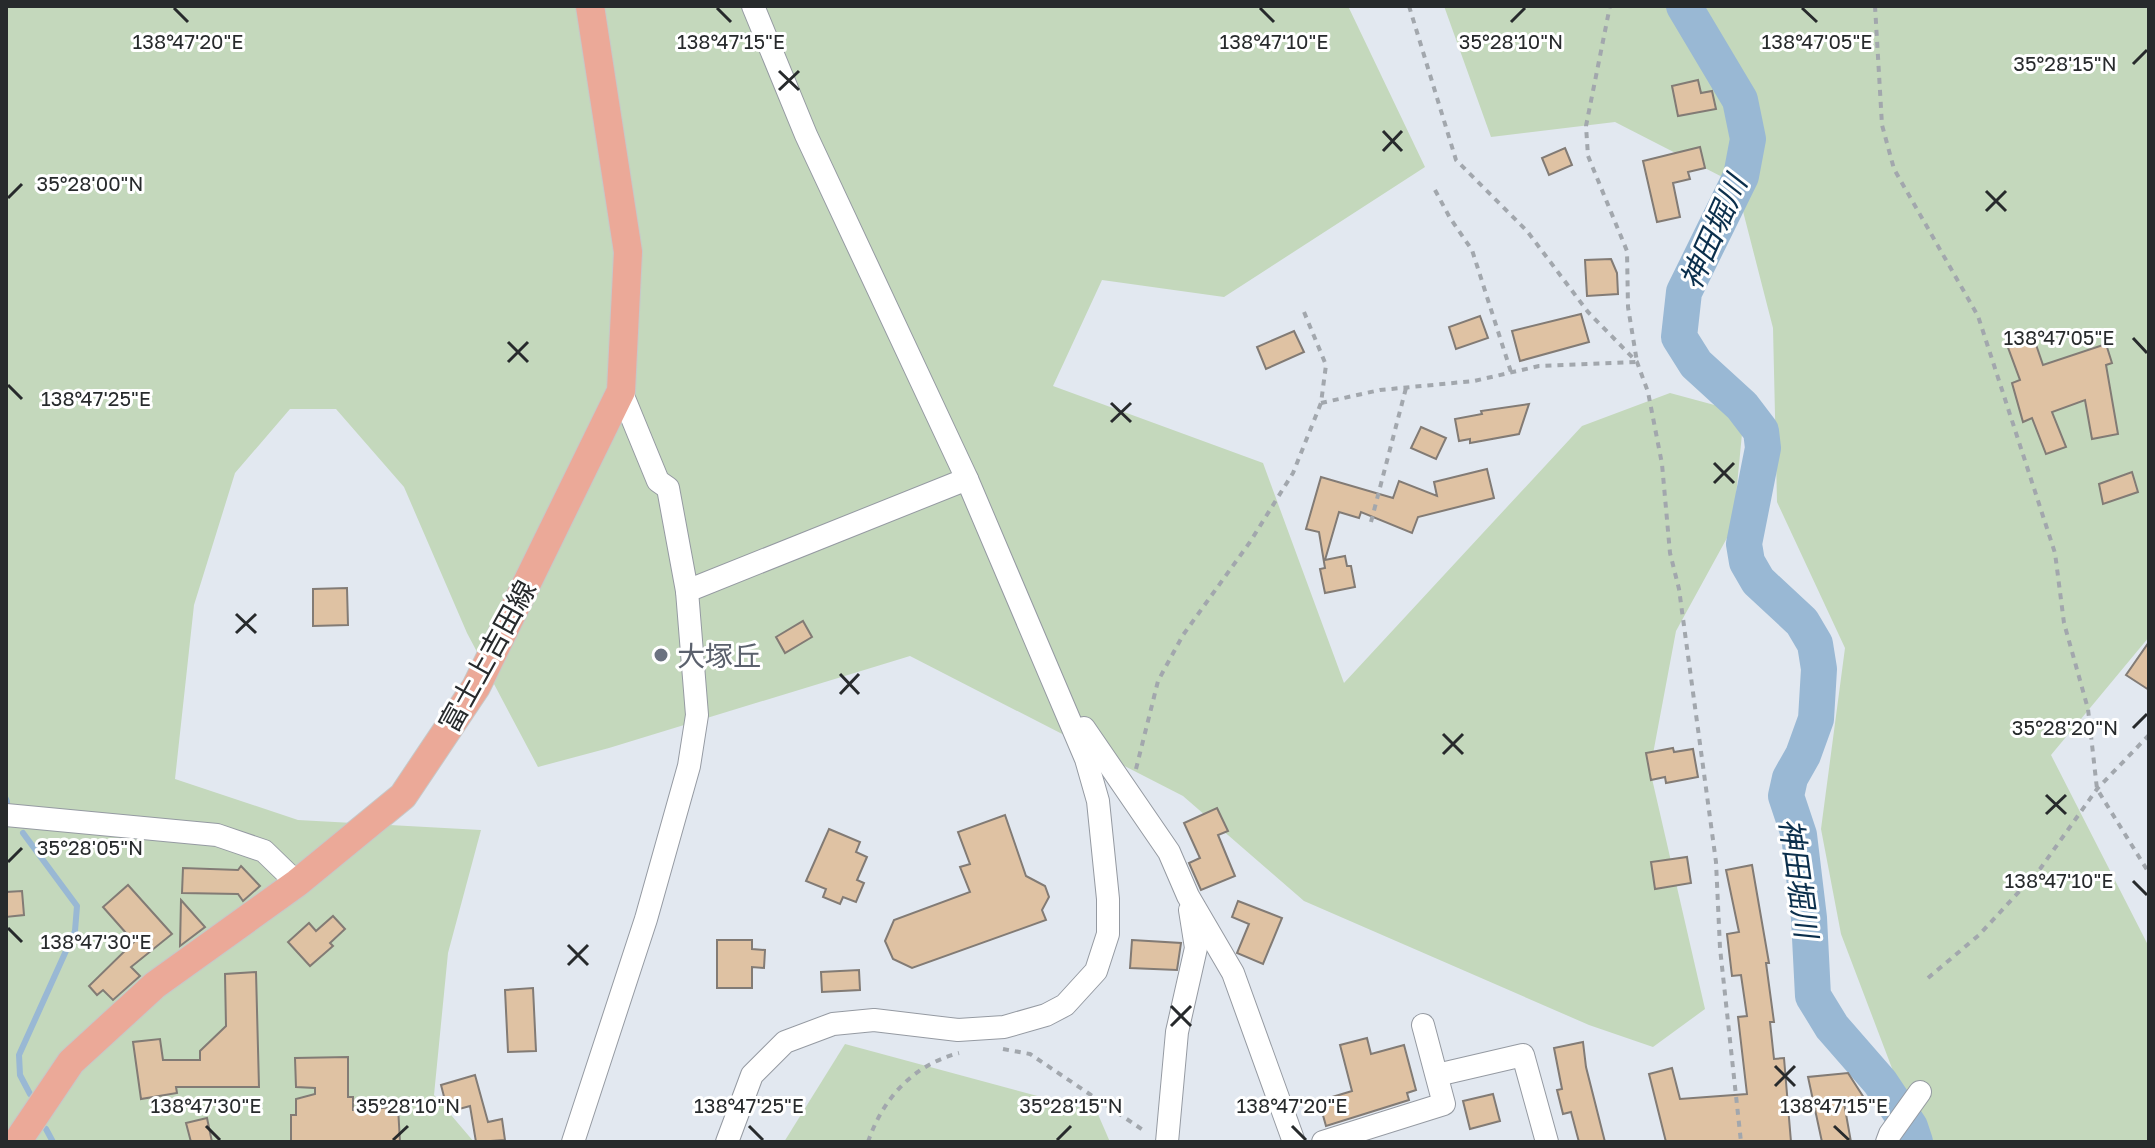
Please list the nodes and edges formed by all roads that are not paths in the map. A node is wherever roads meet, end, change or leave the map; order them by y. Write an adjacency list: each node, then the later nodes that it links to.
1 (590, 6): 3 (main road, 富士上吉田線)
2 (753, 6): 4 (street)
3 (621, 391): 5 (street); 8 (main road, 富士上吉田線)
4 (967, 479): 5 (street); 6 (street)
5 (687, 591): 16 (street)
6 (1054, 684): 9 (street); 17 (street)
7 (6, 815): 8 (street)
8 (297, 883): 15 (main road, 富士上吉田線)
9 (1188, 896): 13 (street); 18 (street)
10 (1423, 1025): 11 (street)
11 (1437, 1075): 14 (street); 19 (street)
12 (1920, 1092): 20 (street)
13 (1158, 1138)
14 (1542, 1141)
15 (17, 1142)
16 (573, 1142)
17 (727, 1142)
18 (1294, 1142)
19 (1323, 1142)
20 (1887, 1142)

